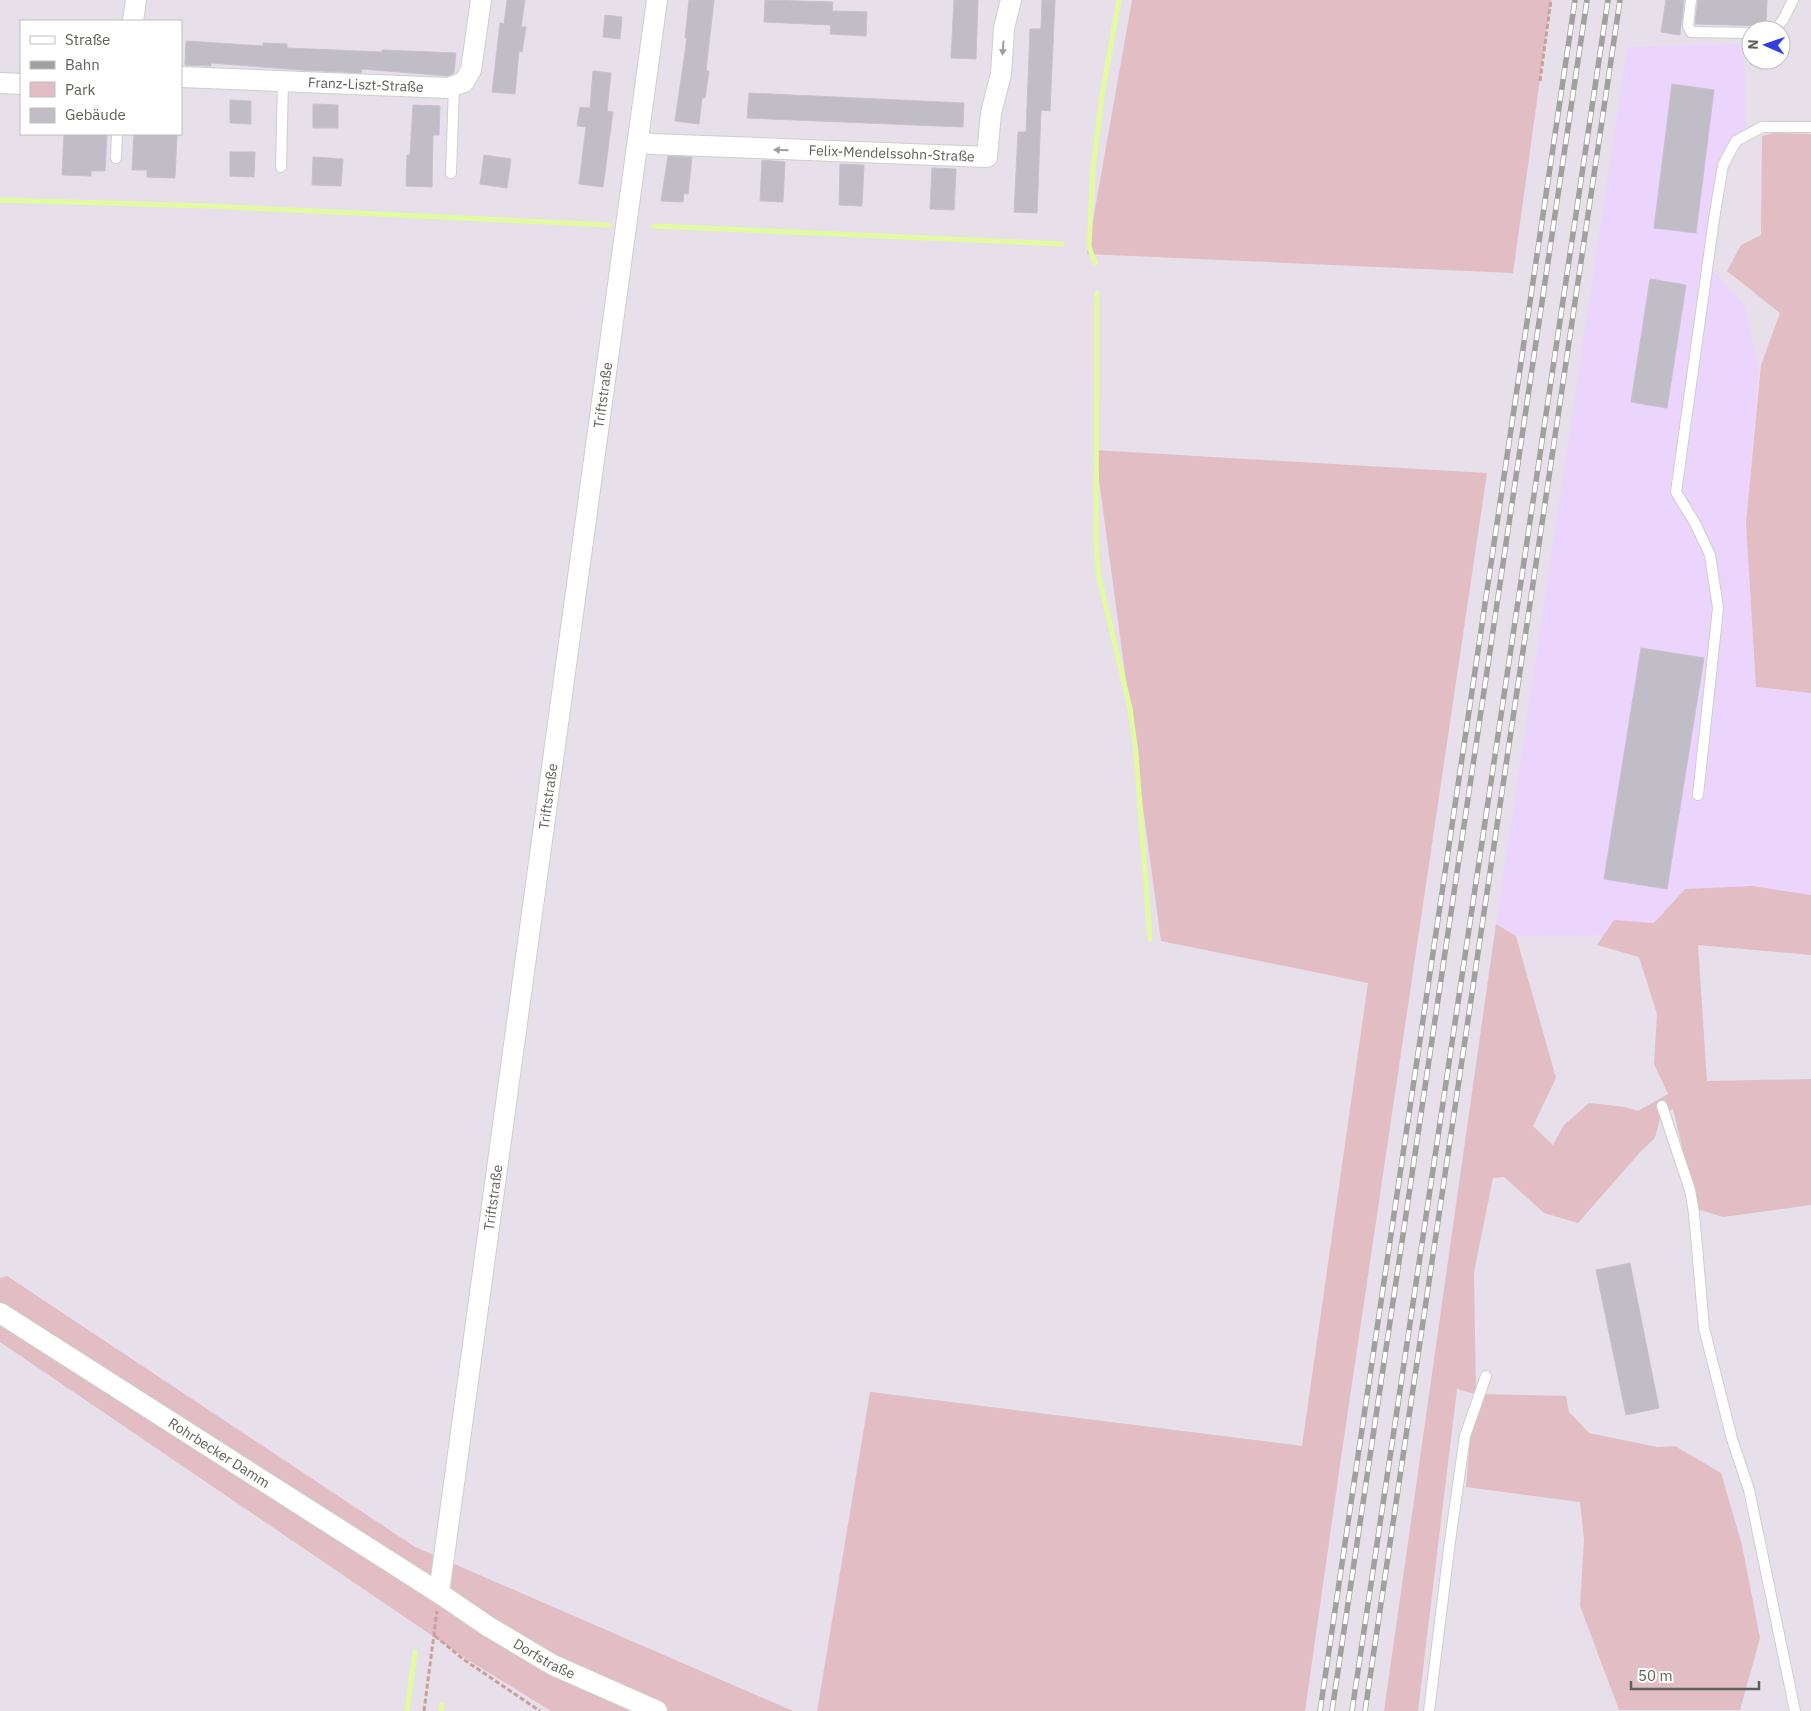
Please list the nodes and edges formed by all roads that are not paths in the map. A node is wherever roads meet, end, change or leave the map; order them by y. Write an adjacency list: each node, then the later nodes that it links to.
1 (136, 0): 7 (street)
2 (481, 0): 14 (street)
3 (657, 0): 17 (street, Triftstraße)
4 (1011, 0): 17 (street, Felix-Mendelssohn-Straße, one-way to 17)
5 (1691, 0): 9 (lane)
6 (1792, 0): 8 (lane)
7 (133, 20)
8 (1783, 20)
9 (1741, 33)
10 (182, 77): 11 (street, Franz-Liszt-Straße)
11 (283, 81): 14 (street, Franz-Liszt-Straße); 19 (lane)
12 (0, 83): 13 (street)
13 (20, 84)
14 (454, 86): 20 (lane)
15 (1811, 128): 21 (lane)
16 (117, 135): 18 (lane)
17 (638, 142): 25 (street, Triftstraße)
18 (116, 158)
19 (281, 167)
20 (451, 173)
21 (1698, 795)
22 (1662, 1106): 28 (lane)
23 (0, 1312): 25 (street, Rohrbecker Damm)
24 (1486, 1376): 27 (lane)
25 (439, 1593): 26 (street, Dorfstraße)
26 (657, 1711)
27 (1429, 1711)
28 (1795, 1711)

